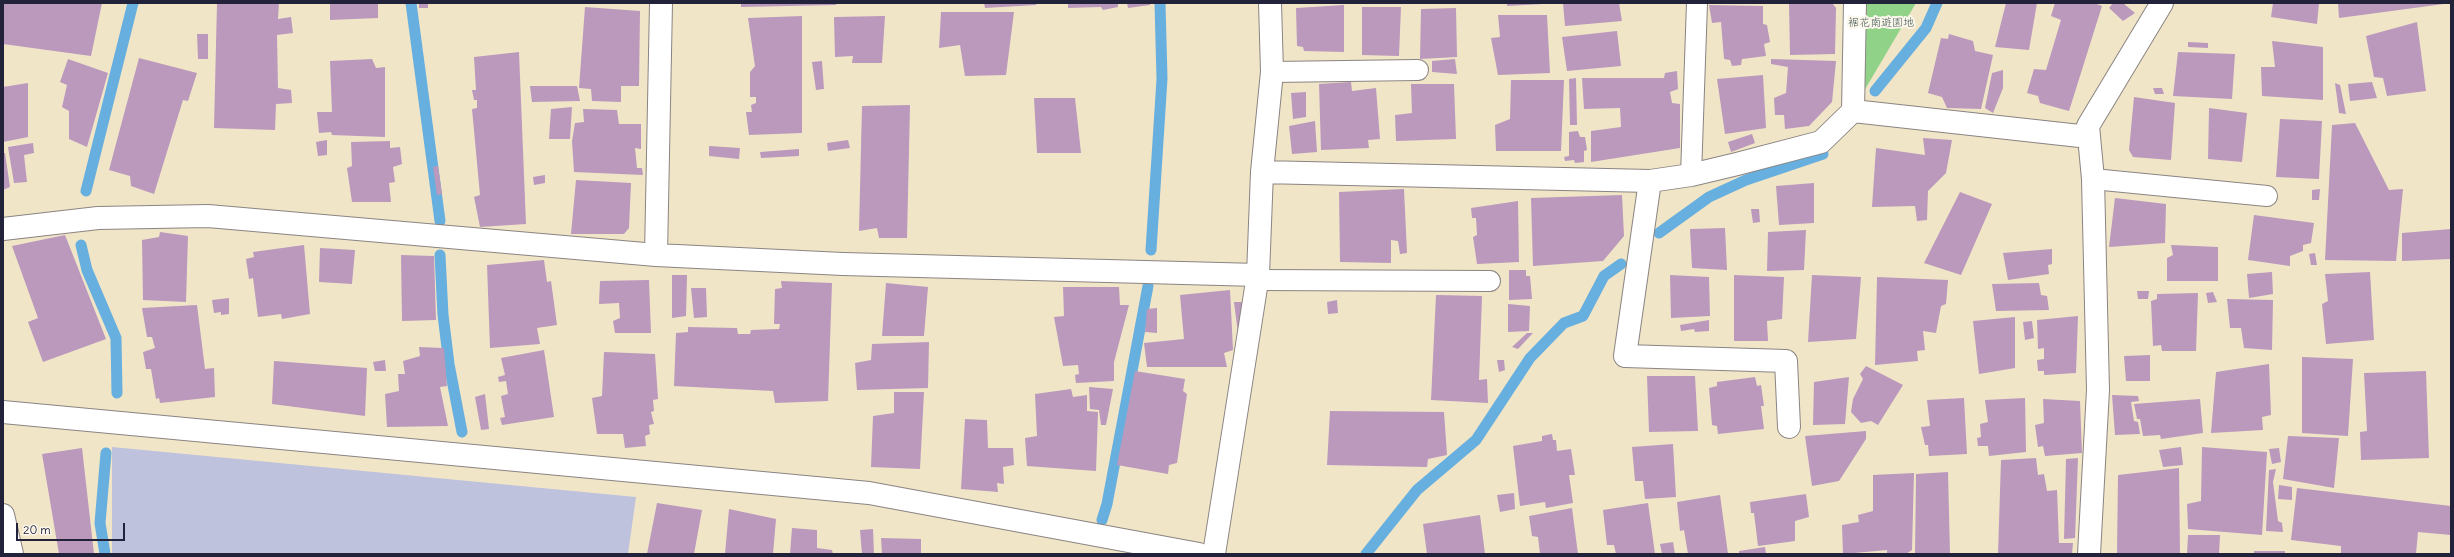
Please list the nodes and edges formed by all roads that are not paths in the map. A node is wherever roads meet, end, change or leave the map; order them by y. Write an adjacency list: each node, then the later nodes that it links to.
1 (661, 3): 16 (street)
2 (1270, 3): 7 (street)
3 (1697, 3): 11 (lane)
4 (1854, 3): 8 (street)
5 (2162, 3): 9 (street)
6 (1418, 70): 7 (lane)
7 (1272, 72): 10 (street)
8 (1853, 111): 9 (street); 11 (street)
9 (2089, 137): 12 (street)
10 (1262, 172): 13 (street); 17 (street)
11 (1692, 175): 13 (street)
12 (2093, 179): 14 (lane); 25 (street)
13 (1650, 181): 20 (street)
14 (2267, 196)
15 (3, 229): 16 (street)
16 (656, 255): 17 (street)
17 (1258, 277): 18 (lane); 24 (street)
18 (1490, 281)
19 (3, 412): 23 (street)
20 (1789, 427)
21 (3, 515): 22 (street)
22 (12, 554)
23 (1199, 554)
24 (1214, 554)
25 (2089, 554)

